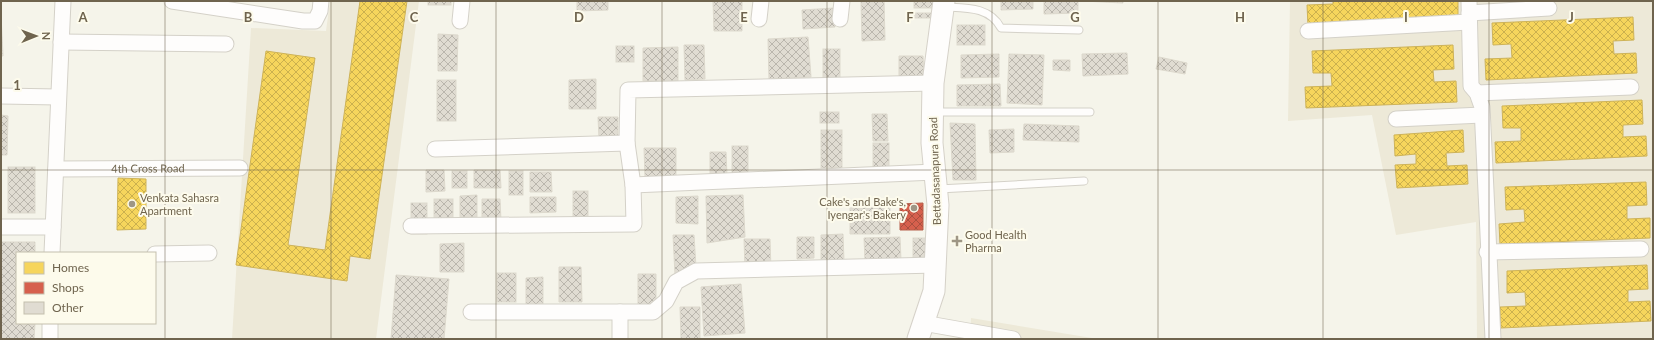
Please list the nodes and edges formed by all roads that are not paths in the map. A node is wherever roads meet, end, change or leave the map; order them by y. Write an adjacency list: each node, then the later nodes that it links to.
1 (63, 1): 15 (street)
2 (172, 1): 3 (street)
3 (321, 1)
4 (462, 1): 12 (street)
5 (761, 1): 10 (street)
6 (842, 1): 11 (street)
7 (944, 4): 13 (lane); 17 (street, Bettadasanapura Road)
8 (1549, 8): 9 (street)
9 (1469, 12): 14 (street); 19 (street)
10 (760, 19)
11 (840, 19)
12 (460, 21)
13 (1079, 30)
14 (1308, 31)
15 (61, 42): 16 (street); 21 (street)
16 (226, 44)
17 (933, 83): 22 (street, Bettadasanapura Road); 26 (street)
18 (1631, 87): 19 (street)
19 (1477, 93): 24 (street)
20 (1, 96): 21 (street)
21 (58, 96): 29 (street)
22 (932, 112): 23 (lane); 30 (street, Bettadasanapura Road)
23 (1090, 112)
24 (1482, 115): 25 (street); 38 (street)
25 (1396, 119)
26 (627, 143): 27 (street); 32 (street)
27 (435, 149)
28 (240, 168): 29 (street, 4th Cross Road)
29 (56, 169): 35 (street)
30 (936, 181): 31 (lane); 32 (street); 41 (street, Bettadasanapura Road)
31 (1084, 181)
32 (633, 186): 33 (street)
33 (411, 226)
34 (1, 227): 35 (street)
35 (53, 228): 37 (street)
36 (1641, 249): 38 (street)
37 (52, 252)
38 (1487, 252): 49 (street)
39 (209, 253): 40 (street)
40 (156, 254)
41 (936, 265): 43 (street); 45 (street, Bettadasanapura Road)
42 (471, 312): 43 (street)
43 (620, 312): 47 (street)
44 (50, 324): 46 (street)
45 (920, 331): 48 (street)
46 (50, 339)
47 (620, 339)
48 (1013, 339)
49 (1493, 339)

